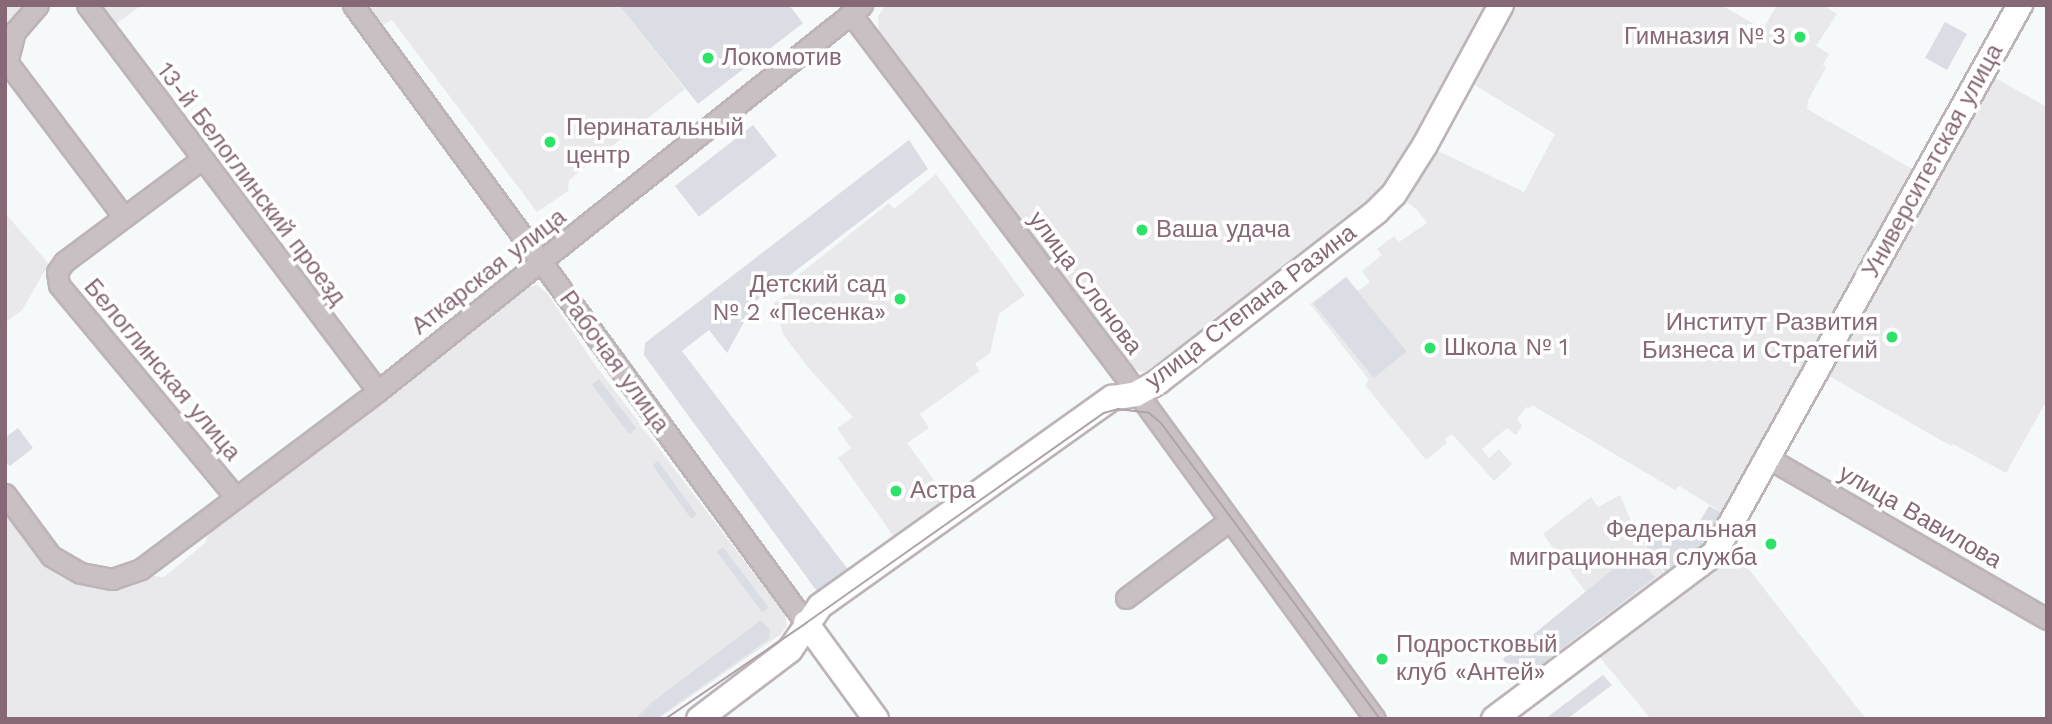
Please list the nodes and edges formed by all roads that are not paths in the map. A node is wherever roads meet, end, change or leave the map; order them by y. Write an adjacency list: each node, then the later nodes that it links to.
1 (38, 5): 8 (street)
2 (87, 5): 7 (street, 13-й Белоглинский проезд)
3 (353, 5): 9 (street, Рабочая улица)
4 (1501, 5): 11 (main road, улица Степана Разина)
5 (2020, 5): 12 (main road, Университетская улица)
6 (856, 10): 9 (street, Аткарская улица); 11 (street, улица Слонова)
7 (202, 159): 8 (street); 10 (street, 13-й Белоглинский проезд)
8 (124, 217): 14 (street, Белоглинская улица)
9 (541, 262): 10 (street, Аткарская улица); 18 (street, Рабочая улица)
10 (378, 391): 14 (street, Аткарская улица)
11 (1136, 394): 15 (street, улица Слонова); 18 (main road, улица Степана Разина)
12 (1768, 458): 17 (street, улица Вавилова); 22 (main road, Университетская улица)
13 (5, 494): 14 (street, Аткарская улица)
14 (234, 496)
15 (1230, 521): 16 (street); 21 (street, улица Слонова)
16 (1126, 598)
17 (2047, 619)
18 (806, 623): 19 (main road, улица Степана Разина); 20 (main road, Рабочая улица)
19 (699, 719)
20 (876, 719)
21 (1375, 719)
22 (1494, 719)

